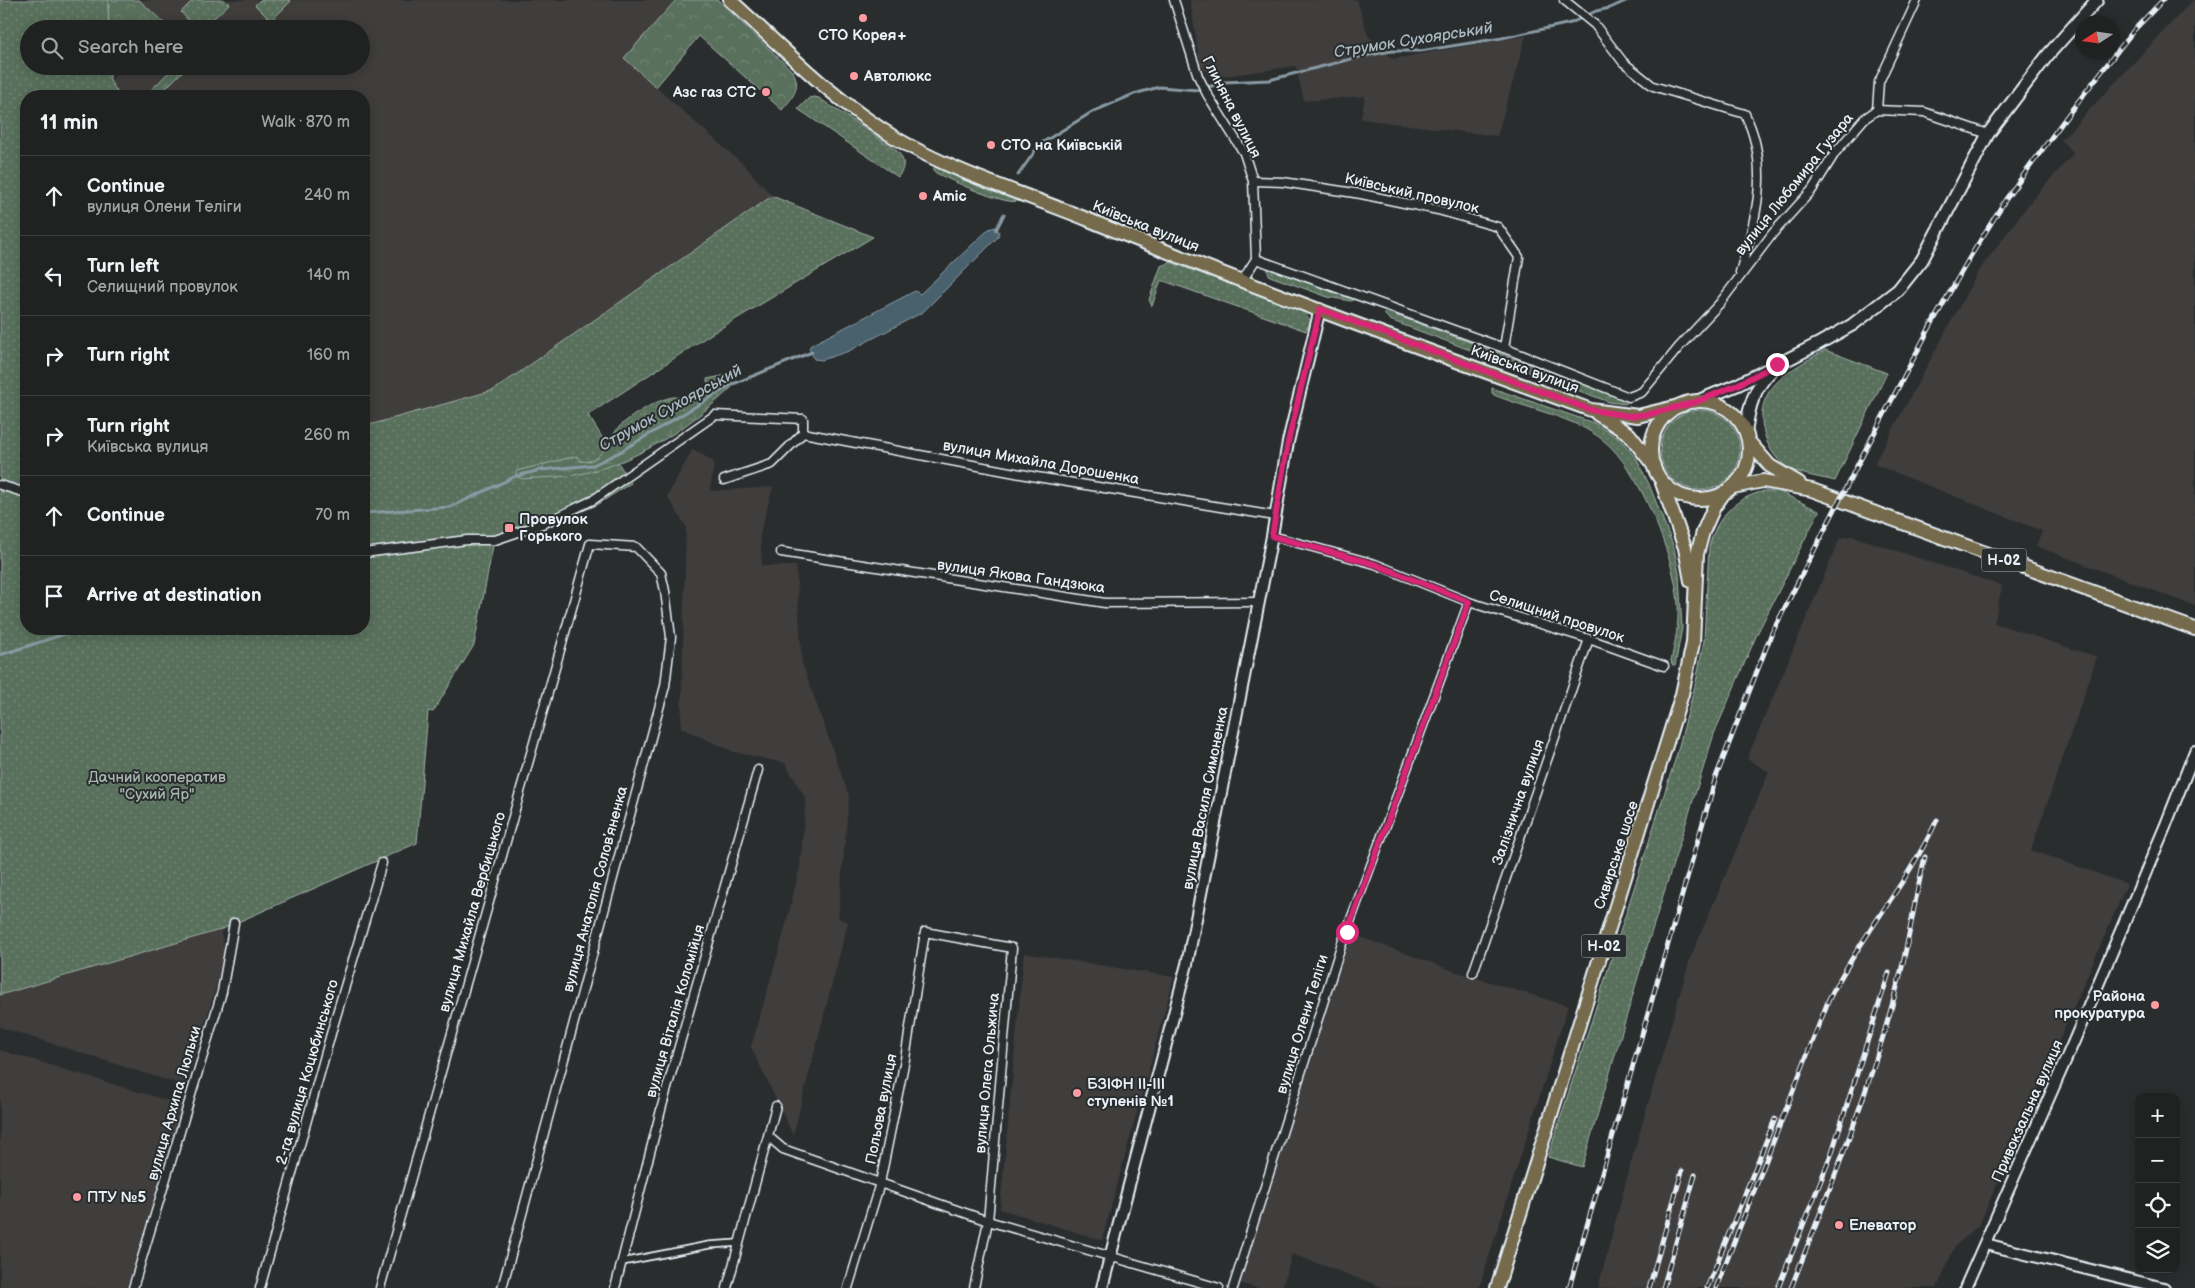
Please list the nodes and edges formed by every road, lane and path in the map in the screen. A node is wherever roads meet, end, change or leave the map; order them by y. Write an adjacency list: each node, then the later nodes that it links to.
1 (730, 0): 11 (main road, Київська вулиця)
2 (1174, 0): 8 (street, Глиняна вулиця)
3 (1564, 0): 10 (street, вулиця Любомира Гузара)
4 (1917, 0): 6 (street, вулиця Любомира Гузара)
5 (2097, 0): 7 (main road)
6 (1877, 110): 7 (street, вулиця Любомира Гузара); 10 (street, вулиця Любомира Гузара)
7 (1988, 134): 14 (main road)
8 (1252, 181): 9 (street, Глиняна вулиця); 13 (street, Київський провулок)
9 (1256, 259): 11 (street); 13 (street, Київська вулиця)
10 (1738, 279): 15 (street, вулиця Любомира Гузара)
11 (1242, 281): 12 (main road, Київська вулиця)
12 (1320, 309): 17 (main road, Київська вулиця); 28 (street, вулиця Василя Симоненка)
13 (1504, 348): 15 (street, Київська вулиця)
14 (1777, 364): 16 (main road); 18 (main road)
15 (1629, 397)
16 (1689, 403): 17 (main road, Київська вулиця); 18 (main road, Н-02); 21 (main road, Н-02)
17 (1591, 410): 21 (main road, Київська вулиця)
18 (1746, 430): 20 (main road, Н-02)
19 (803, 433): 22 (street); 28 (street, вулиця Михайла Дорошенка); 31 (street)
20 (1750, 443): 25 (main road); 26 (main road, Н-02)
21 (1655, 468): 23 (main road, Н-02)
22 (724, 480)
23 (1660, 480): 25 (main road); 33 (main road, Сквирське шосе / Н-02)
24 (0, 485): 27 (street)
25 (1728, 490): 26 (main road, Н-02); 33 (main road, Сквирське шосе / Н-02)
26 (1812, 490): 36 (main road, Н-02)
27 (20, 491)
28 (1275, 516): 29 (street, вулиця Василя Симоненка)
29 (1272, 536): 34 (street, вулиця Василя Симоненка); 35 (street, Селищний провулок)
30 (590, 544): 56 (street, вулиця Михайла Вербицького); 57 (street, вулиця Анатолія Соловʼяненка)
31 (370, 552)
32 (781, 552): 34 (street, вулиця Якова Гандзюка)
33 (1694, 600): 65 (main road, Сквирське шосе / Н-02)
34 (1259, 602): 51 (street, вулиця Василя Симоненка)
35 (1469, 602): 37 (street, Селищний провулок); 64 (street, вулиця Олени Теліги)
36 (2195, 629)
37 (1589, 639): 38 (street, Селищний провулок); 44 (street, Залізнична вулиця)
38 (1664, 666)
39 (2195, 751): 50 (street, Привокзальна вулиця)
40 (758, 770): 52 (street, вулиця Віталія Коломійця)
41 (382, 864): 55 (street, 2-га вулиця Коцюбинського)
42 (234, 923): 54 (street, вулиця Архипа Люльки)
43 (925, 932): 47 (street, Польова вулиця); 48 (street, вулиця Олега Ольжича)
44 (1473, 973)
45 (776, 1106): 46 (street)
46 (769, 1137): 47 (street); 49 (street)
47 (880, 1183): 48 (street); 60 (street, Польова вулиця)
48 (988, 1221): 51 (street); 61 (street, вулиця Олега Ольжича)
49 (739, 1243): 52 (street); 59 (street)
50 (1985, 1244): 53 (street); 66 (street, Привокзальна вулиця)
51 (1111, 1257): 62 (street, вулиця Василя Симоненка); 63 (street)
52 (622, 1262): 58 (street, вулиця Віталія Коломійця)
53 (2135, 1285): 67 (street)
54 (133, 1288)
55 (260, 1288)
56 (380, 1288)
57 (502, 1288)
58 (615, 1288)
59 (727, 1288)
60 (848, 1288)
61 (974, 1288)
62 (1102, 1288)
63 (1219, 1288)
64 (1234, 1288)
65 (1497, 1288)
66 (1965, 1288)
67 (2164, 1288)

